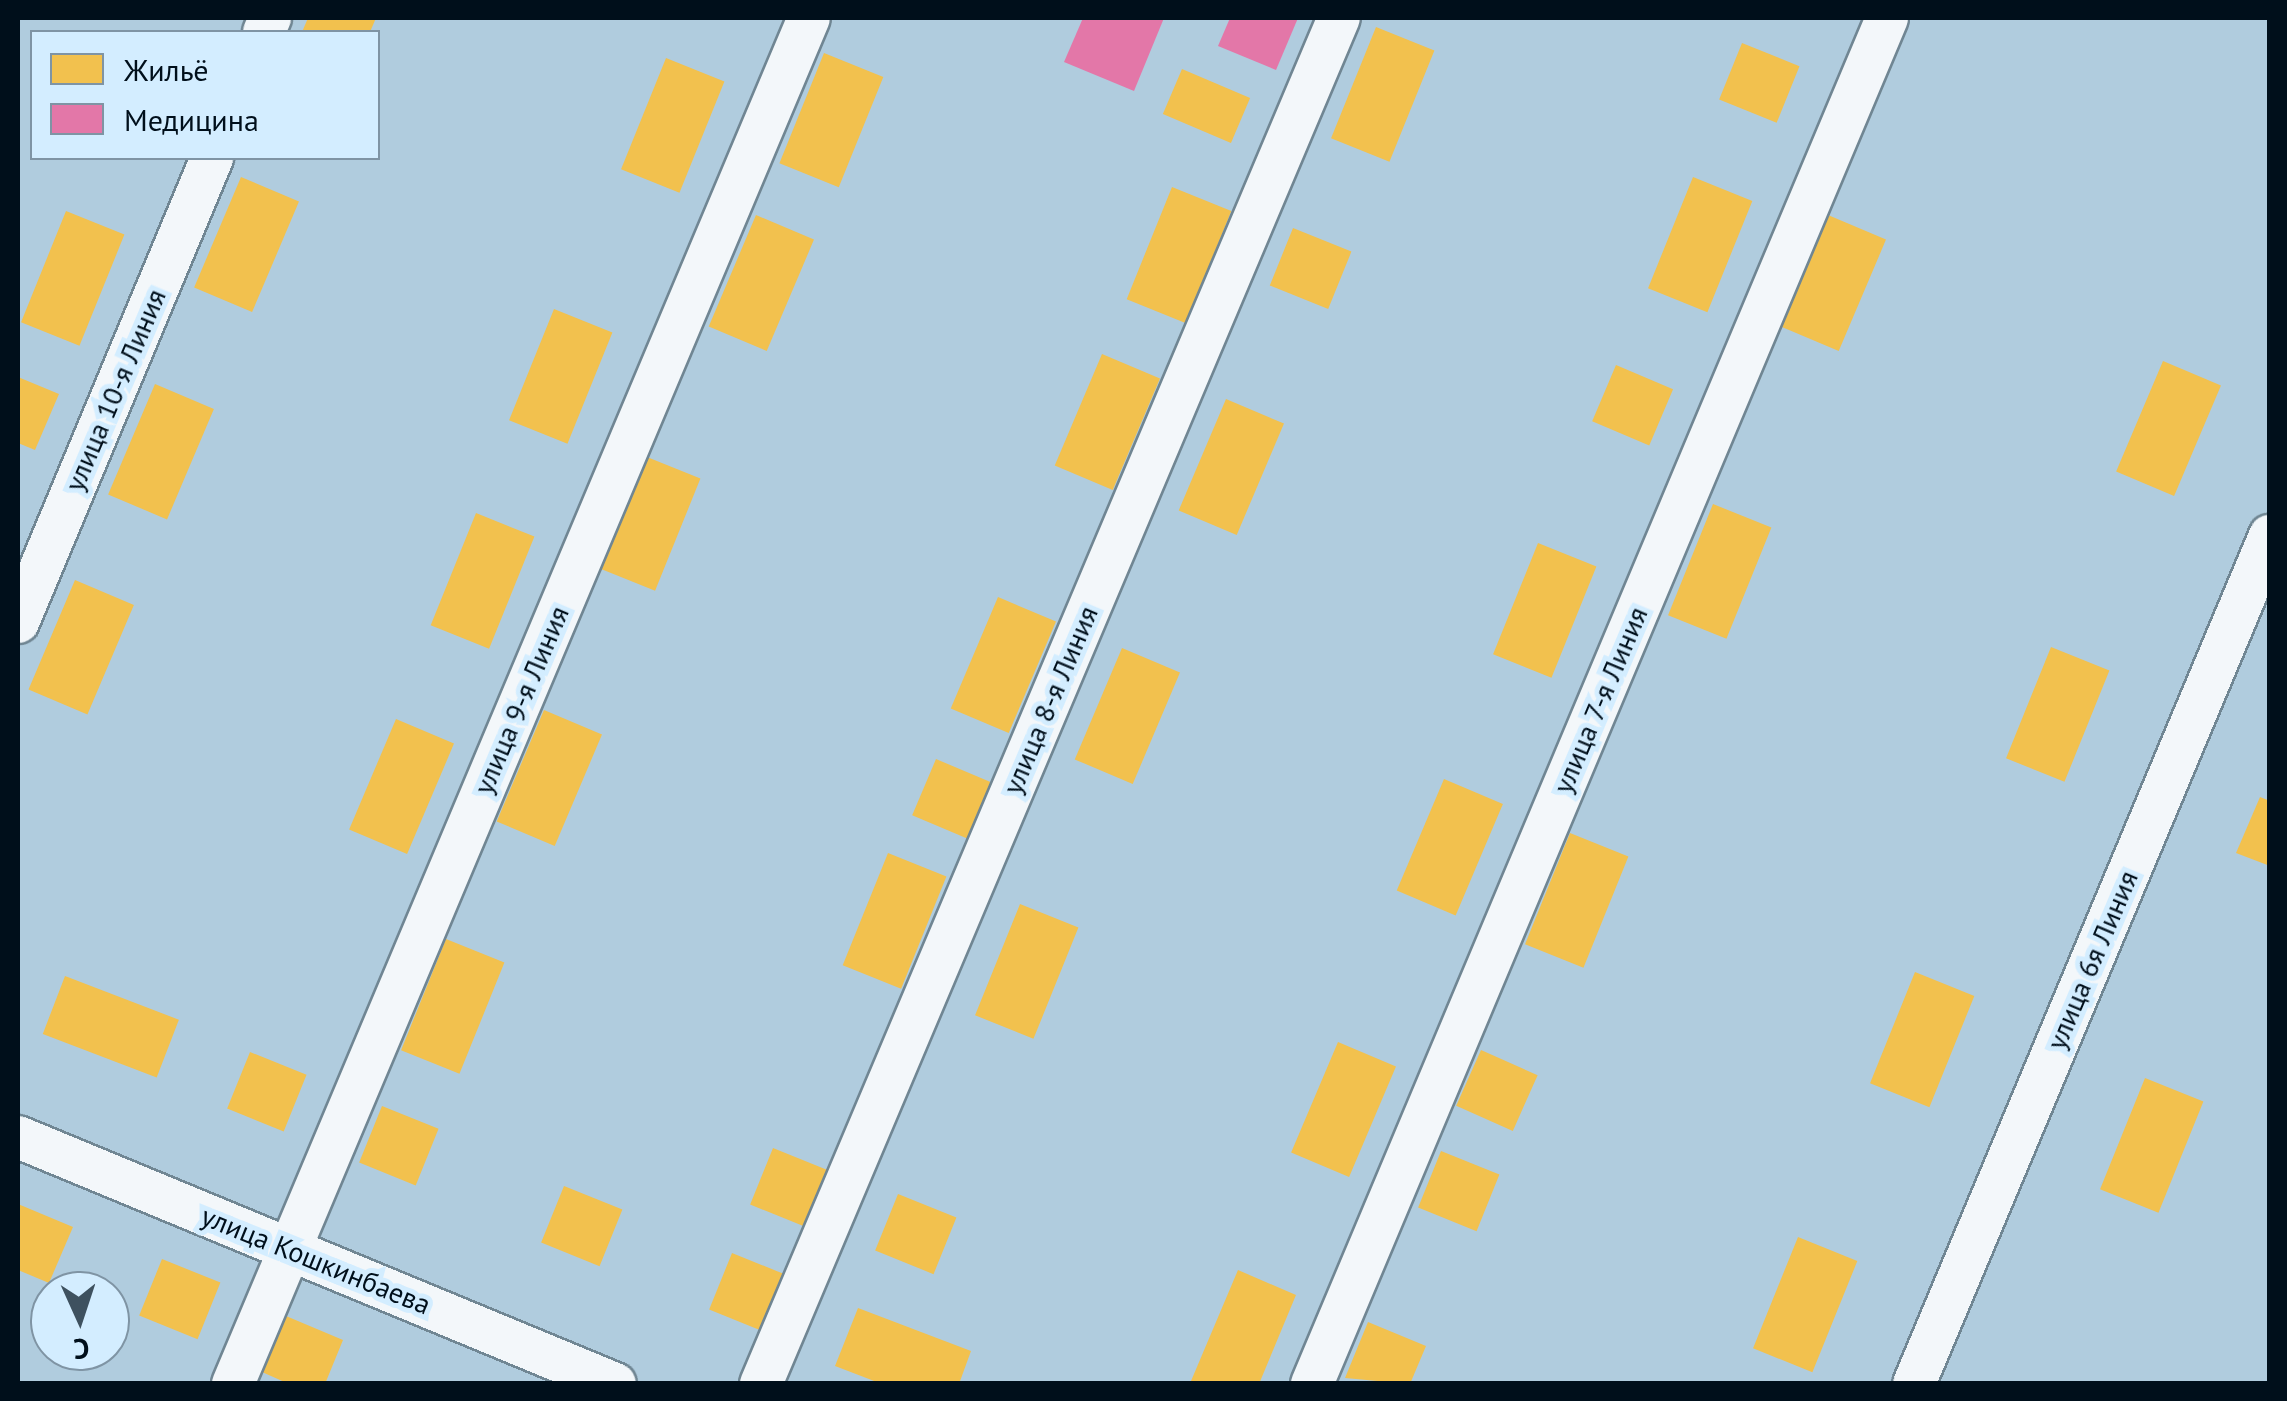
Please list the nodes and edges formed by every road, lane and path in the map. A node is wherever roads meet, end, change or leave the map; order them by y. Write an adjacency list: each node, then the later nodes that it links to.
1 (809, 18): 8 (street, улица 9-я Линия)
2 (1339, 18): 11 (street, улица 8-я Линия)
3 (1887, 18): 12 (street, улица 7-я Линия)
4 (211, 160): 6 (street, улица 10-я Линия)
5 (2270, 536): 13 (street, улица 6я Линия)
6 (18, 622)
7 (18, 1137): 8 (street, улица Кошкинбаева)
8 (290, 1249): 9 (street, улица 9-я Линия); 10 (street, улица Кошкинбаева)
9 (233, 1384)
10 (616, 1384)
11 (761, 1384)
12 (1312, 1384)
13 (1914, 1384)

